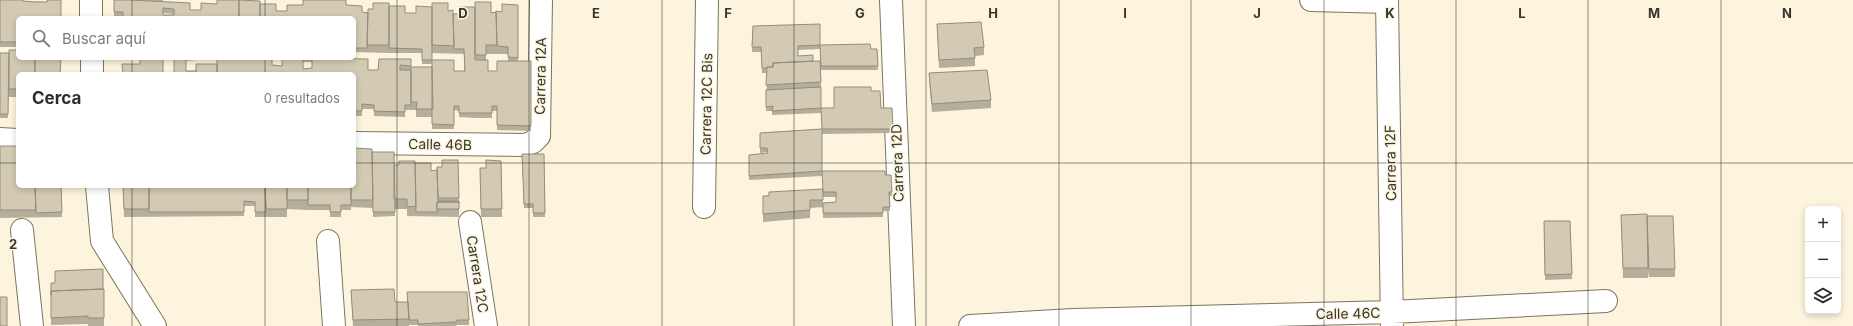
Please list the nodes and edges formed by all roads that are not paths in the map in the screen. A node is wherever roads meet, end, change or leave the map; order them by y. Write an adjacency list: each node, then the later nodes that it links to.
1 (91, 0): 7 (street)
2 (541, 0): 13 (street, Carrera 12A)
3 (707, 0): 15 (street, Carrera 12C Bis)
4 (891, 0): 26 (street, Carrera 12D)
5 (1311, 0): 6 (street)
6 (1387, 1): 20 (street, Carrera 12F)
7 (91, 16)
8 (92, 60): 9 (street)
9 (92, 72)
10 (0, 139): 11 (street)
11 (16, 140)
12 (356, 143): 13 (street, Calle 46B)
13 (525, 145)
14 (96, 188): 23 (street)
15 (704, 207)
16 (470, 222): 25 (street, Carrera 12C)
17 (22, 230): 22 (street)
18 (328, 241): 24 (street)
19 (1606, 301): 20 (street, Calle 46C)
20 (1392, 319): 21 (street, Calle 46C)
21 (1074, 323): 27 (street, Calle 46C)
22 (32, 326)
23 (155, 326)
24 (334, 326)
25 (486, 326)
26 (904, 326)
27 (970, 326)

